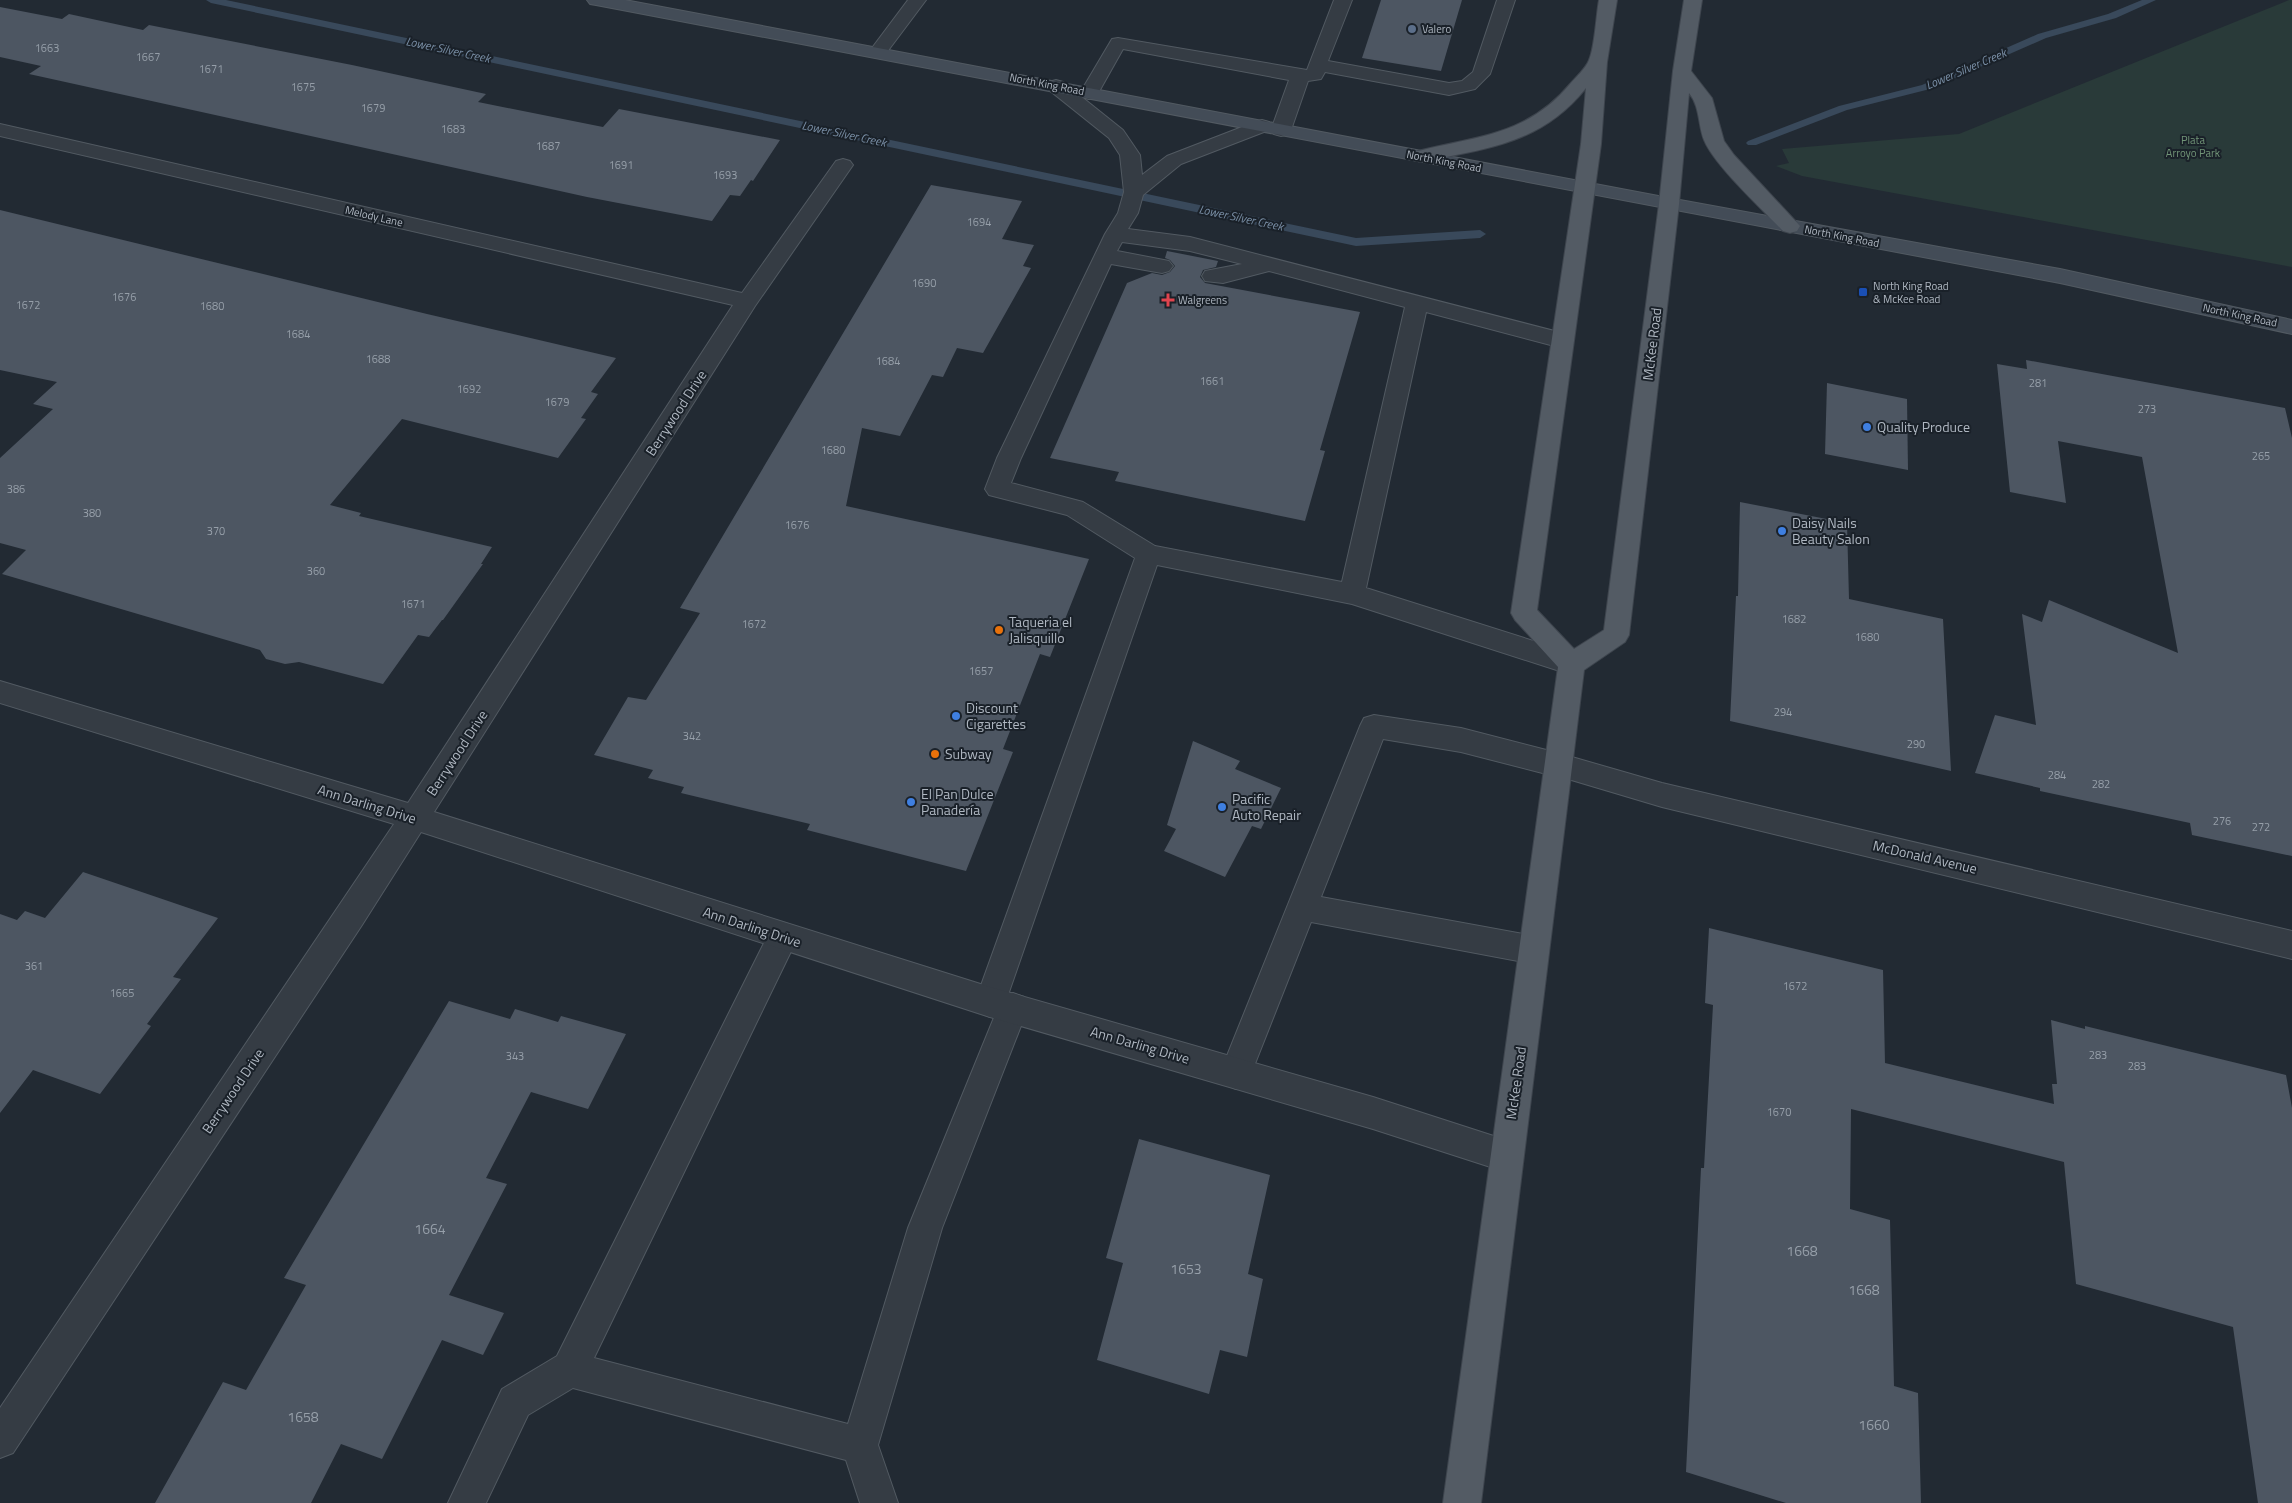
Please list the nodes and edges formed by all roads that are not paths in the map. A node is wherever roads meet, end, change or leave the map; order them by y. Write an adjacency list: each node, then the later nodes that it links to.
1 (596, 0): 7 (main road, North King Road)
2 (917, 0): 7 (street)
3 (1344, 0): 9 (street)
4 (1506, 0): 9 (street)
5 (1607, 0): 8 (main road)
6 (1693, 0): 10 (main road, McKee Road)
7 (878, 52): 12 (main road, North King Road)
8 (1598, 62): 17 (main road); 19 (main road)
9 (1318, 65): 11 (street)
10 (1682, 71): 21 (main road, McKee Road); 22 (main road)
11 (1300, 76): 13 (street); 16 (street)
12 (1056, 86): 13 (main road, North King Road); 20 (street)
13 (1089, 93): 14 (main road, North King Road)
14 (1262, 126): 16 (main road, North King Road); 20 (street)
15 (0, 130): 27 (street, Melody Lane)
16 (1281, 130): 17 (main road, North King Road)
17 (1421, 156): 19 (main road, North King Road)
18 (843, 164): 27 (street, Berrywood Drive)
19 (1584, 188): 21 (main road, North King Road); 30 (main road)
20 (1131, 202): 23 (street)
21 (1669, 204): 22 (main road, North King Road); 33 (main road, McKee Road)
22 (1790, 226): 29 (main road, North King Road)
23 (1111, 245): 24 (street); 25 (street); 31 (street)
24 (1271, 264): 26 (street); 28 (street)
25 (1162, 266)
26 (1213, 276)
27 (747, 301): 36 (street, Berrywood Drive)
28 (1417, 303): 30 (street); 32 (street)
29 (2292, 327)
30 (1562, 340): 33 (main road)
31 (1149, 554): 32 (street); 41 (street)
32 (1352, 594): 33 (street)
33 (1572, 664): 35 (main road, McKee Road)
34 (0, 692): 36 (street, Ann Darling Drive)
35 (1558, 765): 37 (street, McDonald Avenue); 39 (street, McDonald Avenue); 40 (main road, McKee Road)
36 (415, 818): 38 (street, Ann Darling Drive); 45 (street, Berrywood Drive)
37 (1302, 907): 40 (street); 42 (street)
38 (783, 937): 41 (street, Ann Darling Drive); 44 (street)
39 (2292, 945)
40 (1534, 950): 43 (main road, McKee Road)
41 (1001, 1005): 42 (street, Ann Darling Drive); 46 (street)
42 (1236, 1073): 43 (street, Ann Darling Drive)
43 (1506, 1156): 49 (main road, McKee Road)
44 (570, 1369): 46 (street); 47 (street)
45 (0, 1440)
46 (860, 1445): 48 (street)
47 (467, 1503)
48 (879, 1503)
49 (1462, 1503)

